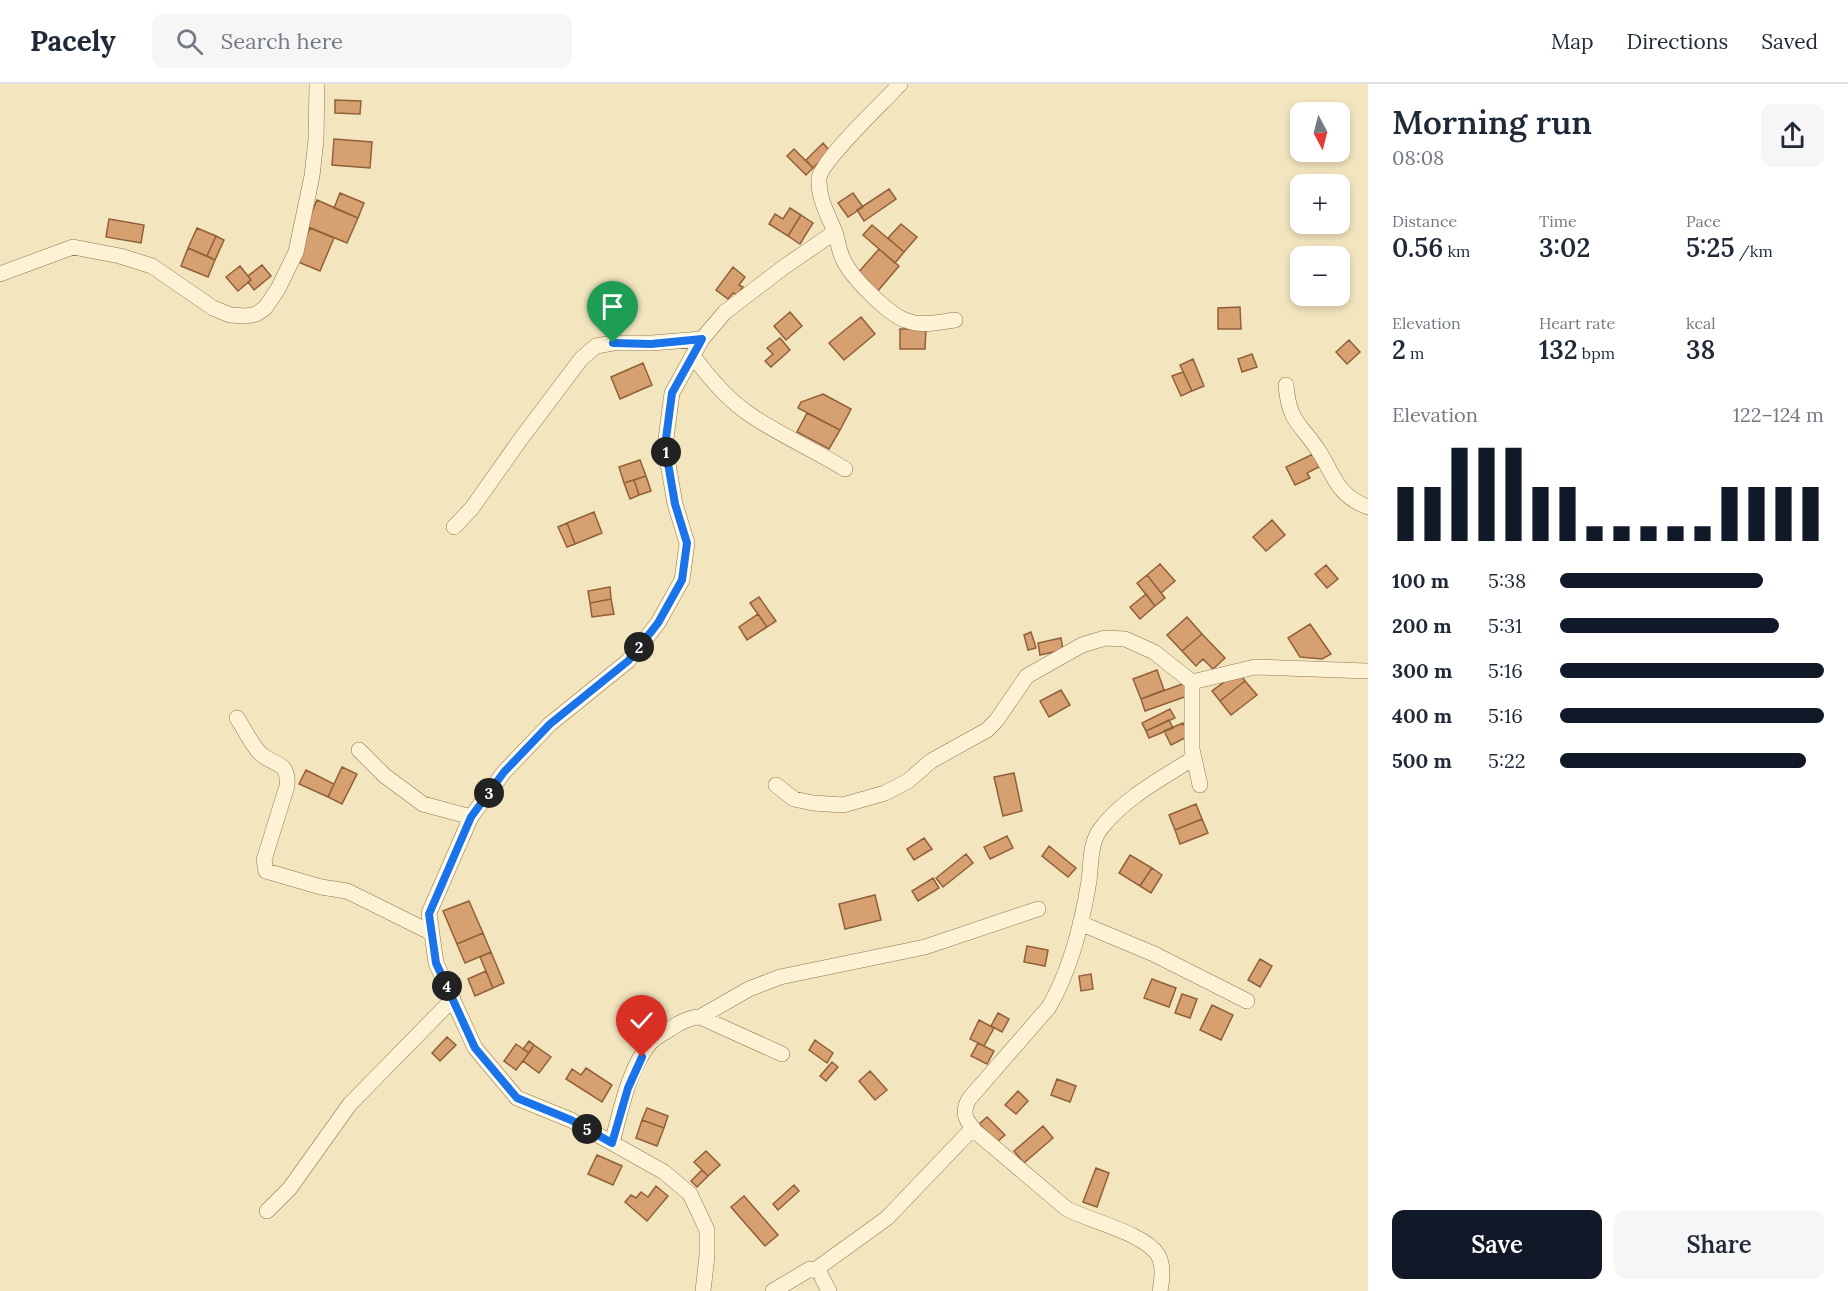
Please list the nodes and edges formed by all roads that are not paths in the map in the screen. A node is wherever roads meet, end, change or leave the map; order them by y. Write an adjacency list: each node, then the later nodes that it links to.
1 (317, 84): 4 (street)
2 (900, 84): 3 (street)
3 (835, 232): 5 (street); 6 (street)
4 (0, 274)
5 (955, 320)
6 (702, 339): 7 (street); 11 (street)
7 (694, 357): 9 (street); 19 (street)
8 (1286, 385): 10 (street)
9 (845, 469)
10 (1368, 507)
11 (454, 527)
12 (1368, 671): 13 (street)
13 (1192, 682): 16 (street); 17 (street)
14 (237, 718): 22 (street)
15 (359, 750): 19 (street)
16 (1194, 758): 18 (street); 21 (street)
17 (776, 785)
18 (1200, 785)
19 (471, 817): 22 (street)
20 (1038, 909): 25 (street)
21 (1080, 923): 24 (street); 27 (street)
22 (432, 933): 23 (street)
23 (453, 999): 28 (street); 29 (street)
24 (1247, 1001)
25 (700, 1017): 26 (street); 28 (street)
26 (782, 1054)
27 (973, 1128): 30 (street); 34 (street)
28 (612, 1143): 31 (street)
29 (267, 1211)
30 (815, 1270): 32 (street); 33 (street)
31 (703, 1291)
32 (773, 1291)
33 (829, 1291)
34 (1160, 1291)

